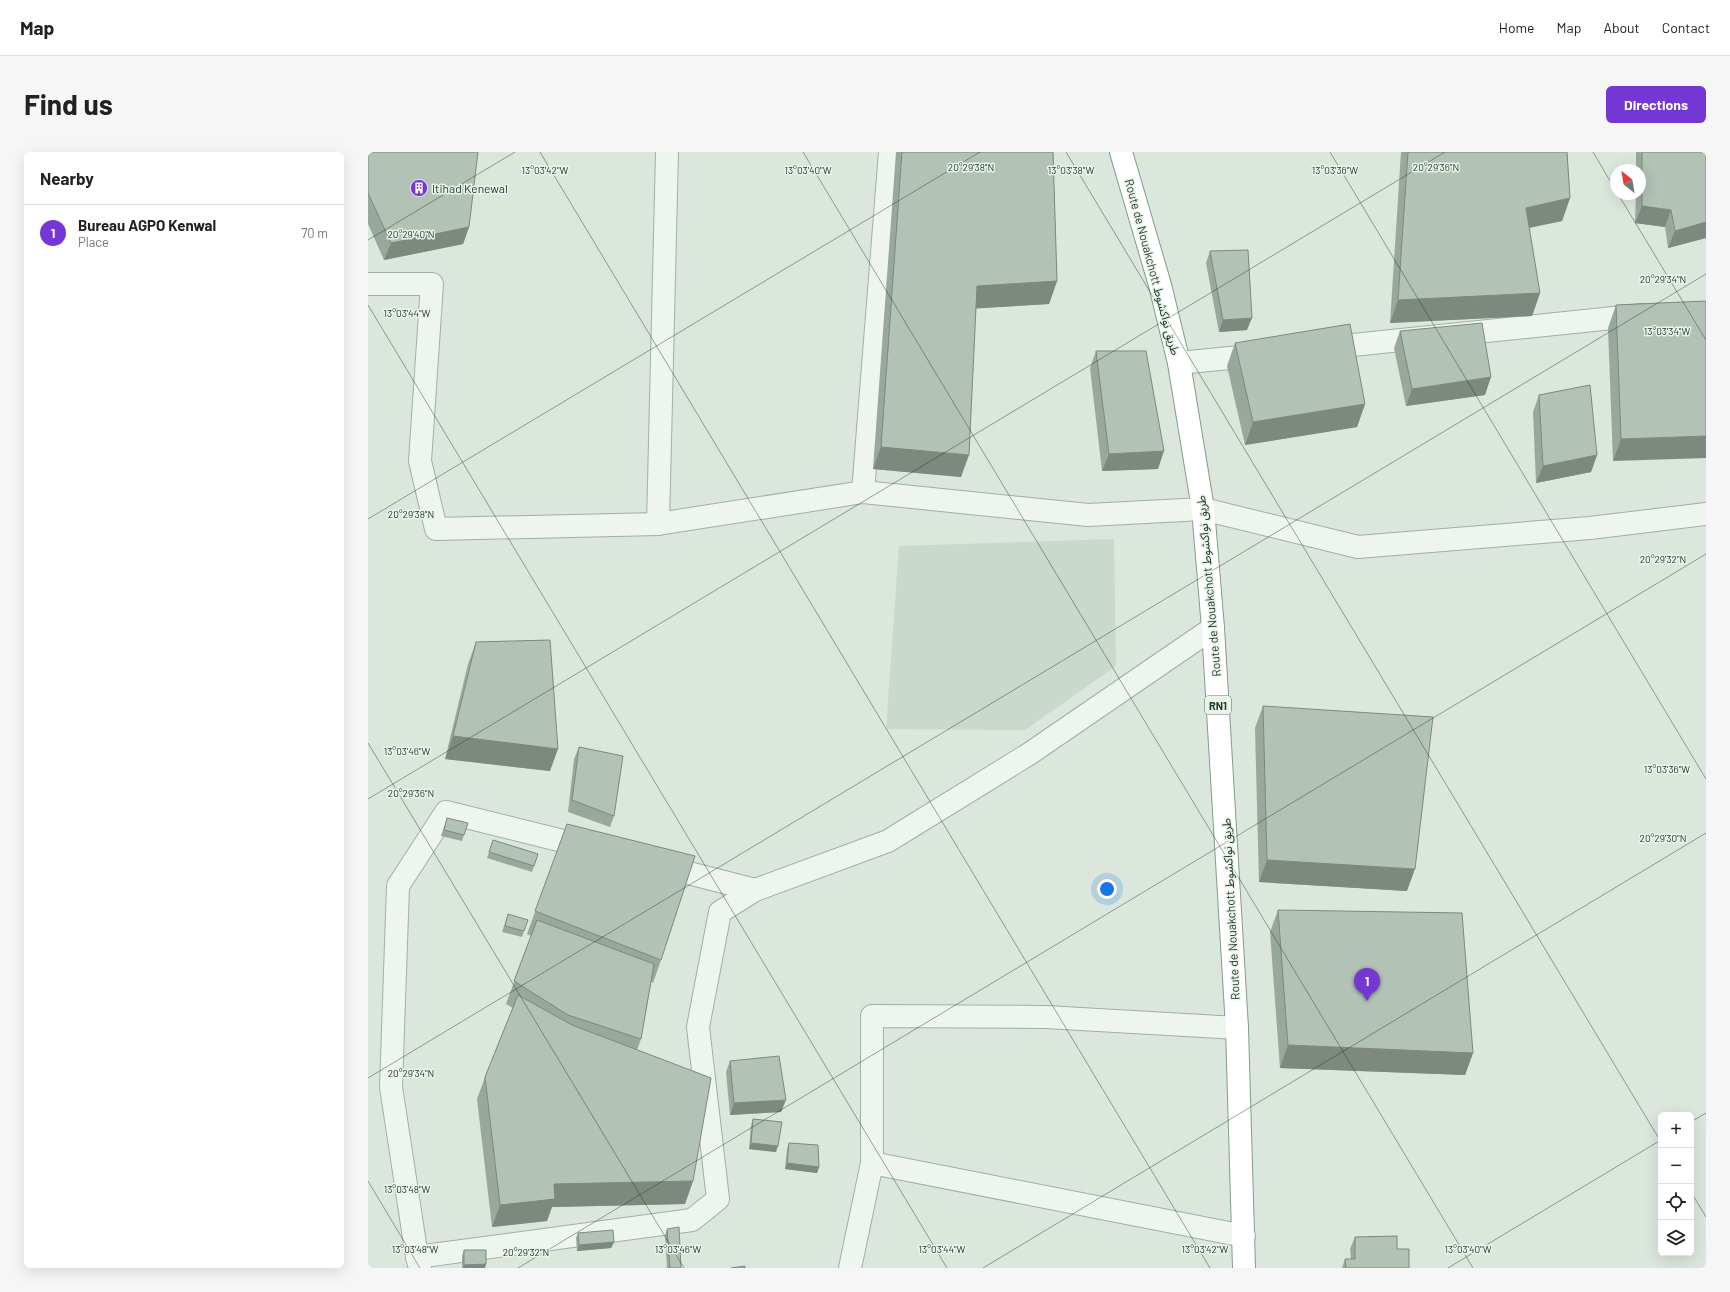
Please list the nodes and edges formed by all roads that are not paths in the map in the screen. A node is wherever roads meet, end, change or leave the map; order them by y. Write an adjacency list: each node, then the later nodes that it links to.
1 (666, 152): 12 (street)
2 (890, 152): 9 (street)
3 (1121, 152): 8 (highway, Route de Nouakchott طريق نواكشوط / RN1)
4 (368, 284): 12 (street)
5 (1658, 313): 6 (street)
6 (1305, 350)
7 (1281, 352): 8 (street)
8 (1179, 363): 10 (highway, Route de Nouakchott طريق نواكشوط / RN1)
9 (863, 492): 10 (street); 12 (street)
10 (1203, 509): 11 (street); 13 (highway, Route de Nouakchott طريق نواكشوط / RN1)
11 (1706, 514)
12 (658, 524)
13 (1213, 628): 16 (street); 17 (highway, Route de Nouakchott طريق نواكشوط / RN1)
14 (608, 853): 20 (street)
15 (639, 861): 16 (street)
16 (755, 890): 20 (street)
17 (1237, 1028): 18 (street); 19 (highway, Route de Nouakchott طريق نواكشوط / RN1)
18 (872, 1163): 19 (street); 21 (street)
19 (1244, 1236): 22 (highway, Route de Nouakchott طريق نواكشوط / RN1)
20 (419, 1262)
21 (850, 1268)
22 (1244, 1268)

